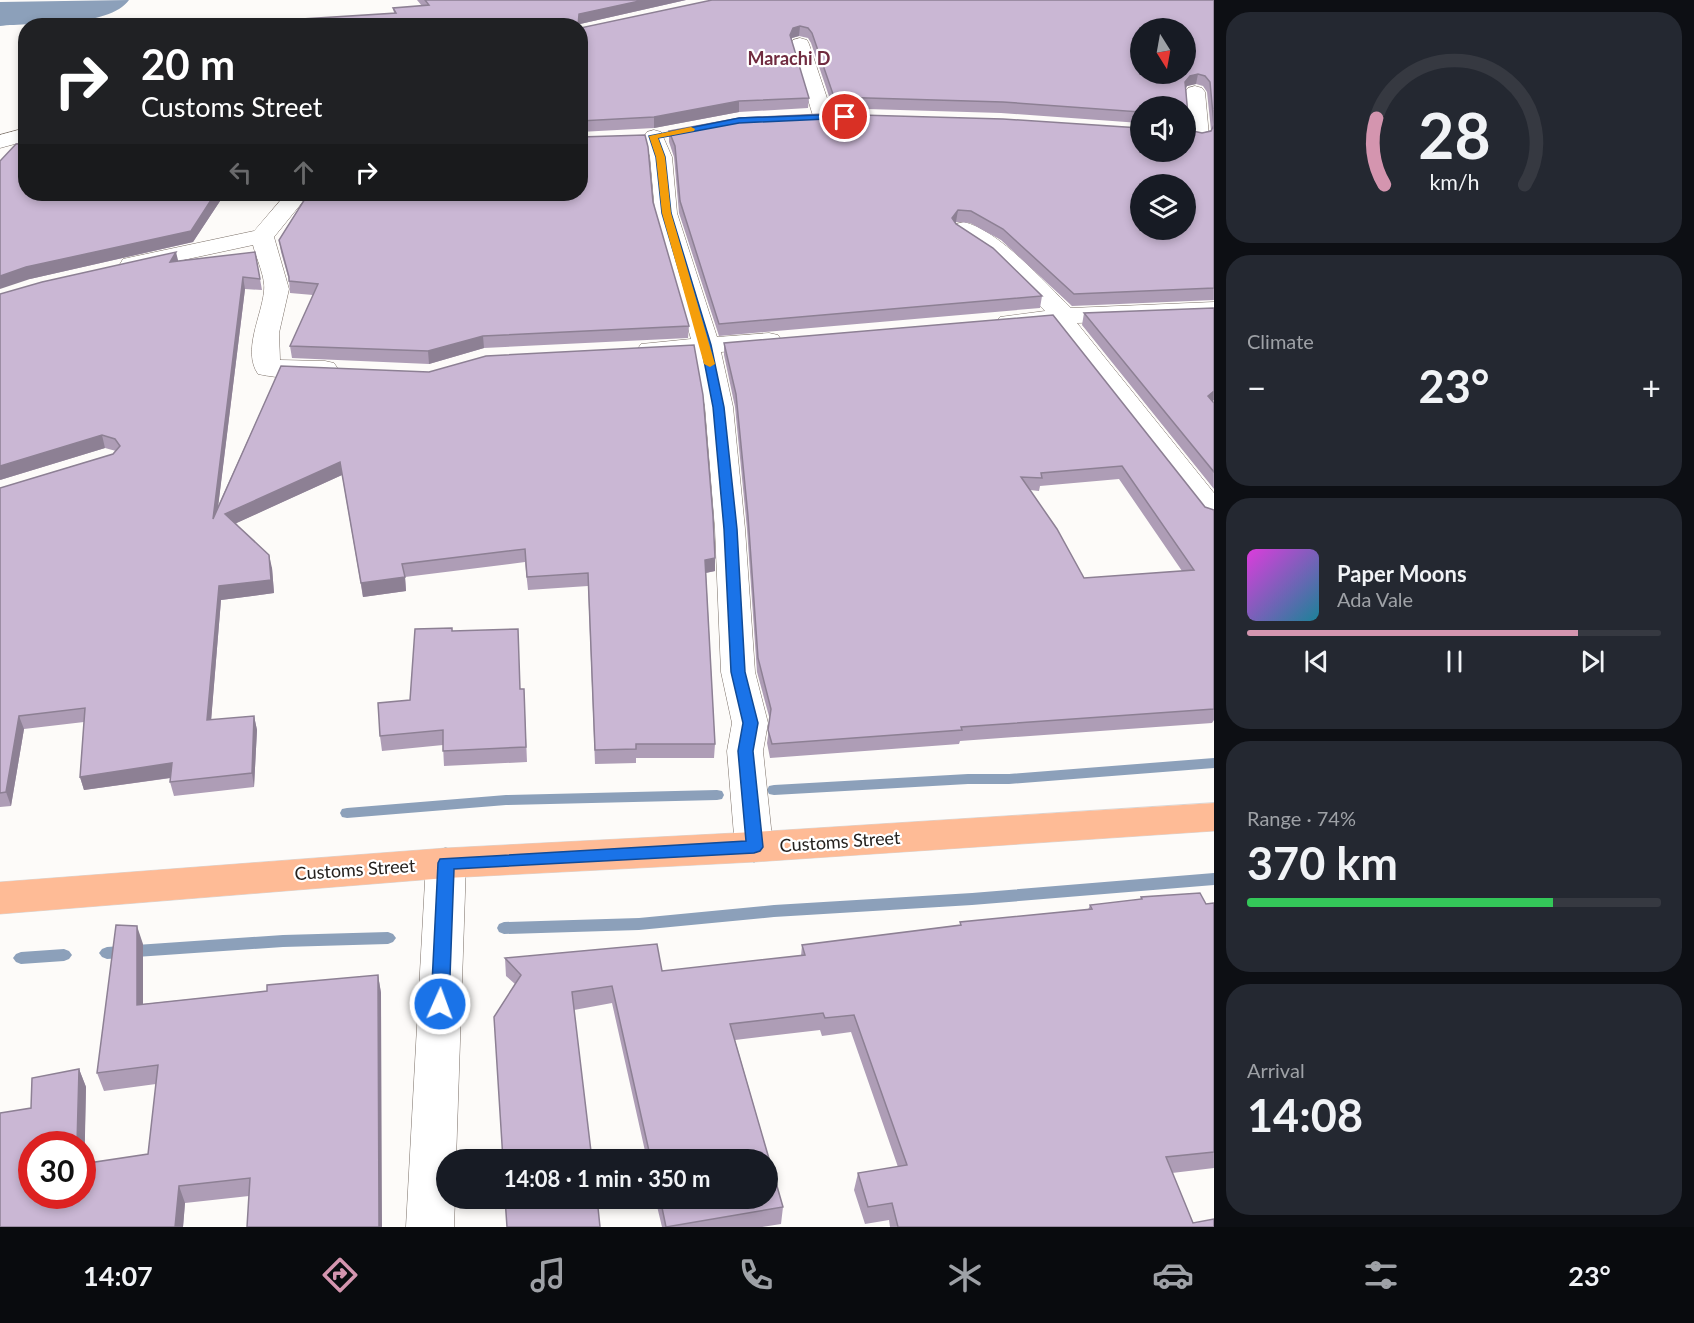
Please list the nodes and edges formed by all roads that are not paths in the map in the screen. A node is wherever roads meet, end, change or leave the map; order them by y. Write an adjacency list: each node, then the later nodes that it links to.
1 (800, 44): 3 (street)
2 (1195, 92): 10 (street)
3 (823, 116): 4 (street); 5 (street)
4 (799, 117)
5 (846, 117)
6 (18, 127): 7 (street)
7 (0, 128)
8 (18, 136): 11 (street)
9 (654, 136): 20 (street)
10 (1199, 137)
11 (0, 142)
12 (292, 201): 14 (street)
13 (964, 229): 17 (street)
14 (262, 236): 15 (street); 22 (street)
15 (113, 268)
16 (1214, 310): 17 (street)
17 (1062, 317): 18 (street); 23 (street)
18 (990, 323)
19 (796, 339): 20 (street)
20 (706, 345): 21 (street); 25 (street)
21 (622, 352)
22 (353, 371)
23 (1214, 513)
24 (1214, 817): 25 (highway, Customs Street)
25 (754, 847): 26 (highway, Customs Street)
26 (446, 863): 27 (highway, Customs Street); 28 (street)
27 (0, 898)
28 (430, 1227)

